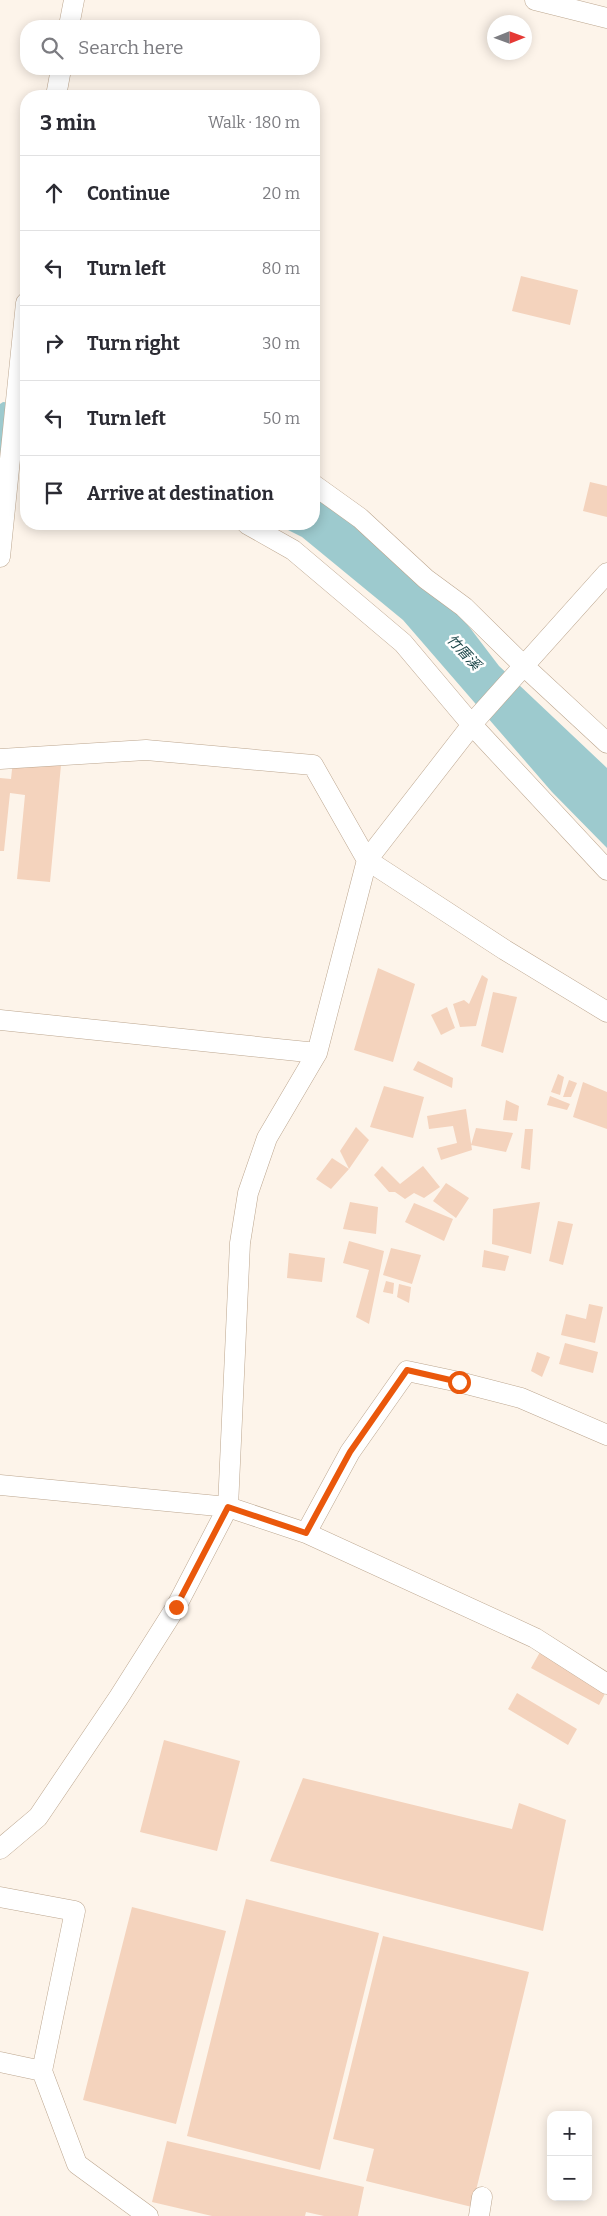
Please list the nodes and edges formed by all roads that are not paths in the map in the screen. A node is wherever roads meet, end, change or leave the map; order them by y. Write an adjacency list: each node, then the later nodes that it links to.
1 (74, 0): 4 (street)
2 (535, 0): 3 (street)
3 (607, 18)
4 (70, 20)
5 (60, 75): 6 (street)
6 (57, 90)
7 (20, 337): 8 (street)
8 (11, 387): 9 (street)
9 (12, 468): 12 (street)
10 (320, 489): 14 (street)
11 (258, 530): 15 (street)
12 (0, 557)
13 (607, 573): 14 (street)
14 (525, 667): 15 (street); 16 (street)
15 (475, 721): 18 (street); 19 (street)
16 (607, 744)
17 (0, 759): 18 (street)
18 (367, 860): 20 (street); 22 (street)
19 (607, 870)
20 (607, 1012)
21 (0, 1020): 22 (street)
22 (317, 1053): 25 (street)
23 (607, 1436): 26 (street)
24 (0, 1485): 25 (street)
25 (228, 1507): 26 (street); 28 (street)
26 (306, 1533): 27 (street)
27 (607, 1684)
28 (0, 1849)
29 (0, 1897): 31 (street)
30 (0, 2062): 31 (street)
31 (42, 2072): 32 (street)
32 (148, 2216)

